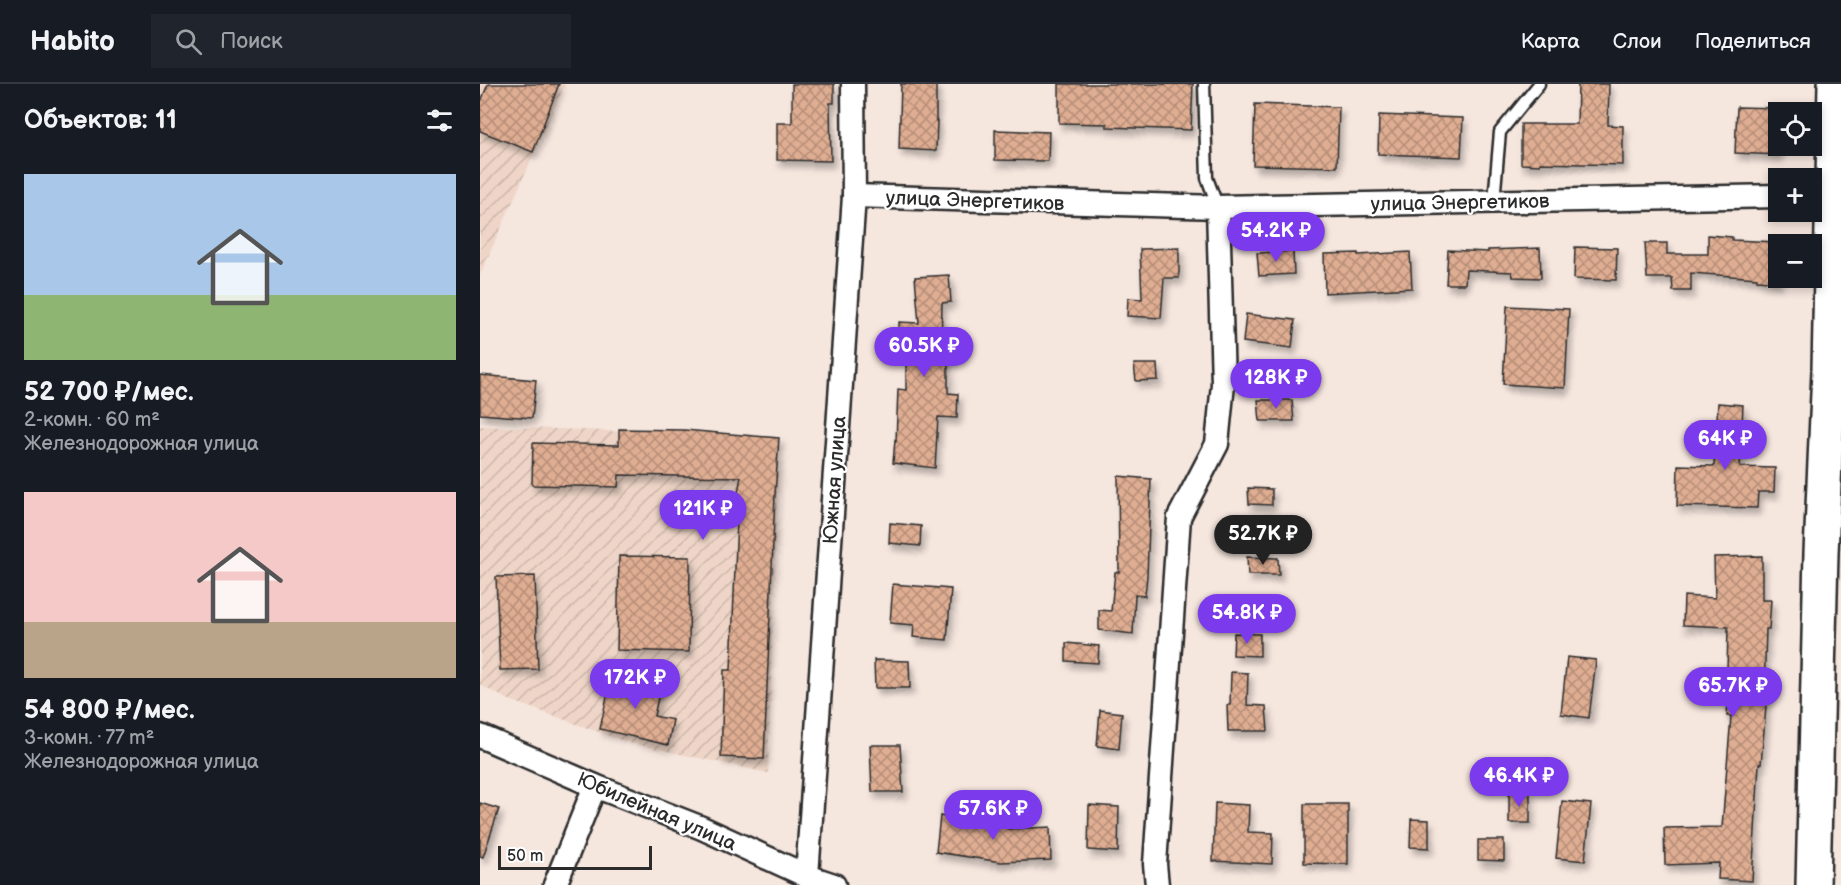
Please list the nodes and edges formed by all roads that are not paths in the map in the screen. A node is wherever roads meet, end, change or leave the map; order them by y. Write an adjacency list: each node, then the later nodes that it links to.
1 (853, 84): 6 (street, Южная улица)
2 (1204, 84): 9 (lane)
3 (1539, 84): 8 (lane)
4 (1835, 84): 5 (main road)
5 (1829, 195): 16 (main road)
6 (854, 196): 9 (street, улица Энергетиков); 12 (street, Южная улица)
7 (1768, 196): 8 (street, улица Энергетиков)
8 (1494, 201): 9 (street, улица Энергетиков)
9 (1218, 207): 15 (street)
10 (480, 736): 11 (street, Юбилейная улица)
11 (595, 786): 12 (street, Юбилейная улица); 13 (street)
12 (807, 876): 14 (street, Юбилейная улица)
13 (555, 885)
14 (834, 885)
15 (1157, 885)
16 (1813, 885)

